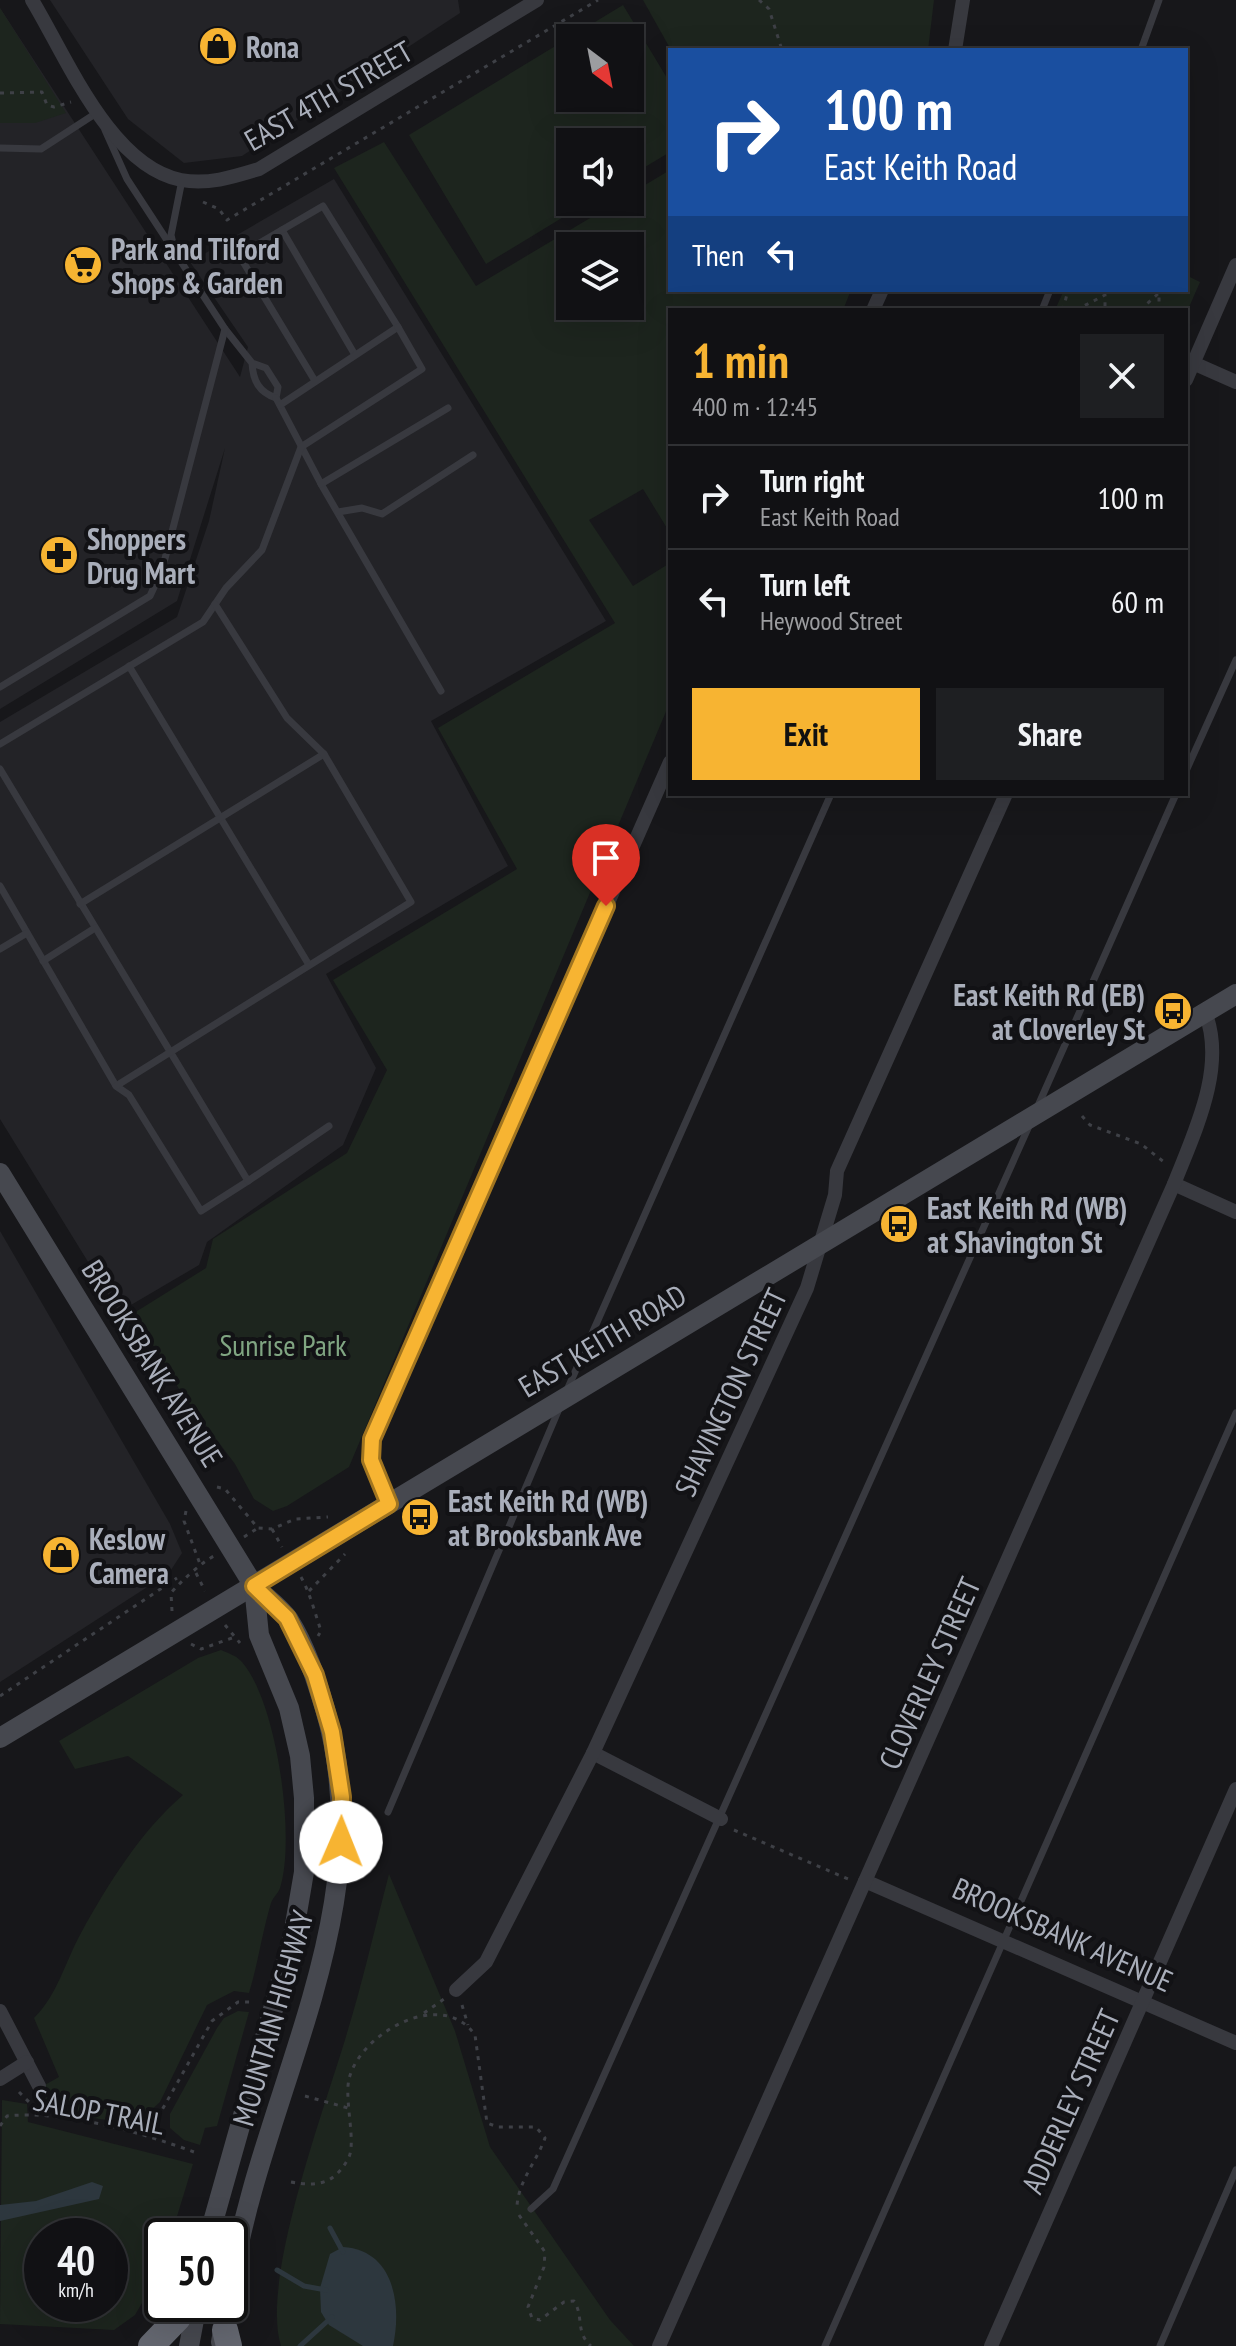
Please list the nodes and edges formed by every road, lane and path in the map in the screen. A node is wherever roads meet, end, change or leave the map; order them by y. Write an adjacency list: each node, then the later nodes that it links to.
1 (32, 0): 12 (street, EAST 4TH STREET)
2 (537, 0): 14 (street, EAST 4TH STREET)
3 (598, 0): 15 (path)
4 (759, 0): 7 (path)
5 (963, 0): 8 (street)
6 (1159, 0): 9 (lane)
7 (781, 48)
8 (955, 48)
9 (1142, 48)
10 (0, 93): 11 (path)
11 (73, 101)
12 (100, 116): 13 (lane); 14 (street, EAST 4TH STREET); 17 (lane)
13 (0, 148)
14 (182, 180): 17 (lane)
15 (203, 202)
16 (282, 230): 23 (lane); 25 (lane); 29 (lane)
17 (178, 262): 24 (lane)
18 (1236, 265): 27 (street)
19 (1080, 308): 20 (path)
20 (1105, 308)
21 (1142, 308): 22 (path)
22 (1159, 308)
23 (398, 327): 25 (lane); 33 (lane)
24 (225, 329): 26 (lane); 40 (lane)
25 (355, 355): 29 (lane)
26 (252, 363): 31 (lane); 31 (lane)
27 (1193, 363): 28 (street); 30 (street)
28 (1188, 375)
29 (315, 381): 31 (lane)
30 (1236, 382)
31 (278, 401): 33 (lane)
32 (448, 408): 35 (lane)
33 (301, 447): 35 (lane); 37 (lane)
34 (473, 455): 36 (lane)
35 (321, 484): 36 (lane)
36 (338, 512): 41 (lane)
37 (215, 604): 39 (lane); 43 (lane)
38 (1236, 660): 45 (lane)
39 (129, 666): 42 (lane); 50 (lane)
40 (0, 687)
41 (441, 691)
42 (0, 744)
43 (324, 754): 50 (lane); 57 (lane)
44 (668, 767): 73 (street)
45 (1188, 767)
46 (0, 769): 52 (lane)
47 (830, 796): 70 (lane)
48 (1005, 796): 69 (street, SHAVINGTON STREET)
49 (1175, 796): 63 (lane)
50 (220, 818): 52 (lane); 57 (lane)
51 (0, 886): 54 (lane)
52 (80, 904): 53 (lane)
53 (95, 928): 56 (lane); 60 (lane)
54 (27, 933): 55 (lane); 56 (lane)
55 (0, 949)
56 (43, 961): 61 (lane)
57 (309, 965): 60 (lane)
58 (1236, 994): 59 (main road, EAST KEITH ROAD)
59 (1205, 1012): 63 (main road, EAST KEITH ROAD); 67 (street, CLOVERLEY STREET)
60 (168, 1053): 61 (lane); 66 (lane)
61 (116, 1086): 66 (lane)
62 (1082, 1116): 67 (path)
63 (1033, 1118): 69 (main road, EAST KEITH ROAD); 86 (lane)
64 (329, 1126): 66 (lane)
65 (0, 1173): 72 (main road, BROOKSBANK AVENUE)
66 (248, 1181)
67 (1174, 1184): 68 (street); 88 (street, CLOVERLEY STREET)
68 (1236, 1212)
69 (820, 1243): 70 (main road, EAST KEITH ROAD); 83 (street, SHAVINGTON STREET)
70 (563, 1398): 73 (main road, EAST KEITH ROAD); 85 (lane)
71 (1236, 1413): 89 (lane)
72 (192, 1482): 74 (path); 76 (main road, BROOKSBANK AVENUE); 79 (path)
73 (389, 1504): 74 (main road, EAST KEITH ROAD)
74 (370, 1515): 76 (main road, EAST KEITH ROAD)
75 (177, 1578): 81 (path)
76 (254, 1586): 79 (main road, EAST KEITH ROAD); 110 (main road, MOUNTAIN HIGHWAY); 111 (main road, MOUNTAIN HIGHWAY)
77 (309, 1591): 78 (path)
78 (310, 1604)
79 (173, 1634): 80 (path); 82 (main road, EAST KEITH ROAD)
80 (242, 1645)
81 (0, 1696)
82 (0, 1738)
83 (593, 1753): 86 (street); 90 (street, SHAVINGTON STREET)
84 (1236, 1789): 92 (street, ADDERLEY STREET)
85 (388, 1812)
86 (720, 1822): 87 (path); 109 (lane)
87 (832, 1872)
88 (865, 1881): 89 (street, BROOKSBANK AVENUE); 117 (street, CLOVERLEY STREET)
89 (1003, 1942): 92 (street, BROOKSBANK AVENUE); 118 (lane)
90 (456, 1990): 94 (path); 95 (path)
91 (257, 2002): 105 (path)
92 (1142, 2002): 96 (street, BROOKSBANK AVENUE); 119 (street, ADDERLEY STREET)
93 (0, 2011): 97 (street)
94 (424, 2013): 95 (path); 102 (path)
95 (468, 2025): 116 (path)
96 (1236, 2043)
97 (27, 2062): 98 (street); 99 (street)
98 (0, 2079)
99 (39, 2086)
100 (19, 2092): 103 (path)
101 (305, 2096): 102 (path)
102 (348, 2108): 108 (path)
103 (31, 2113): 104 (path, SALOP TRAIL); 105 (path, SALOP TRAIL)
104 (0, 2126)
105 (148, 2135): 106 (path, SALOP TRAIL)
106 (194, 2152)
107 (1236, 2170): 120 (lane)
108 (291, 2182)
109 (531, 2209)
110 (214, 2218)
111 (248, 2219)
112 (174, 2322): 114 (highway)
113 (194, 2322): 115 (main road)
114 (151, 2346)
115 (189, 2346)
116 (591, 2346)
117 (659, 2346)
118 (825, 2346)
119 (991, 2346)
120 (1160, 2346)

